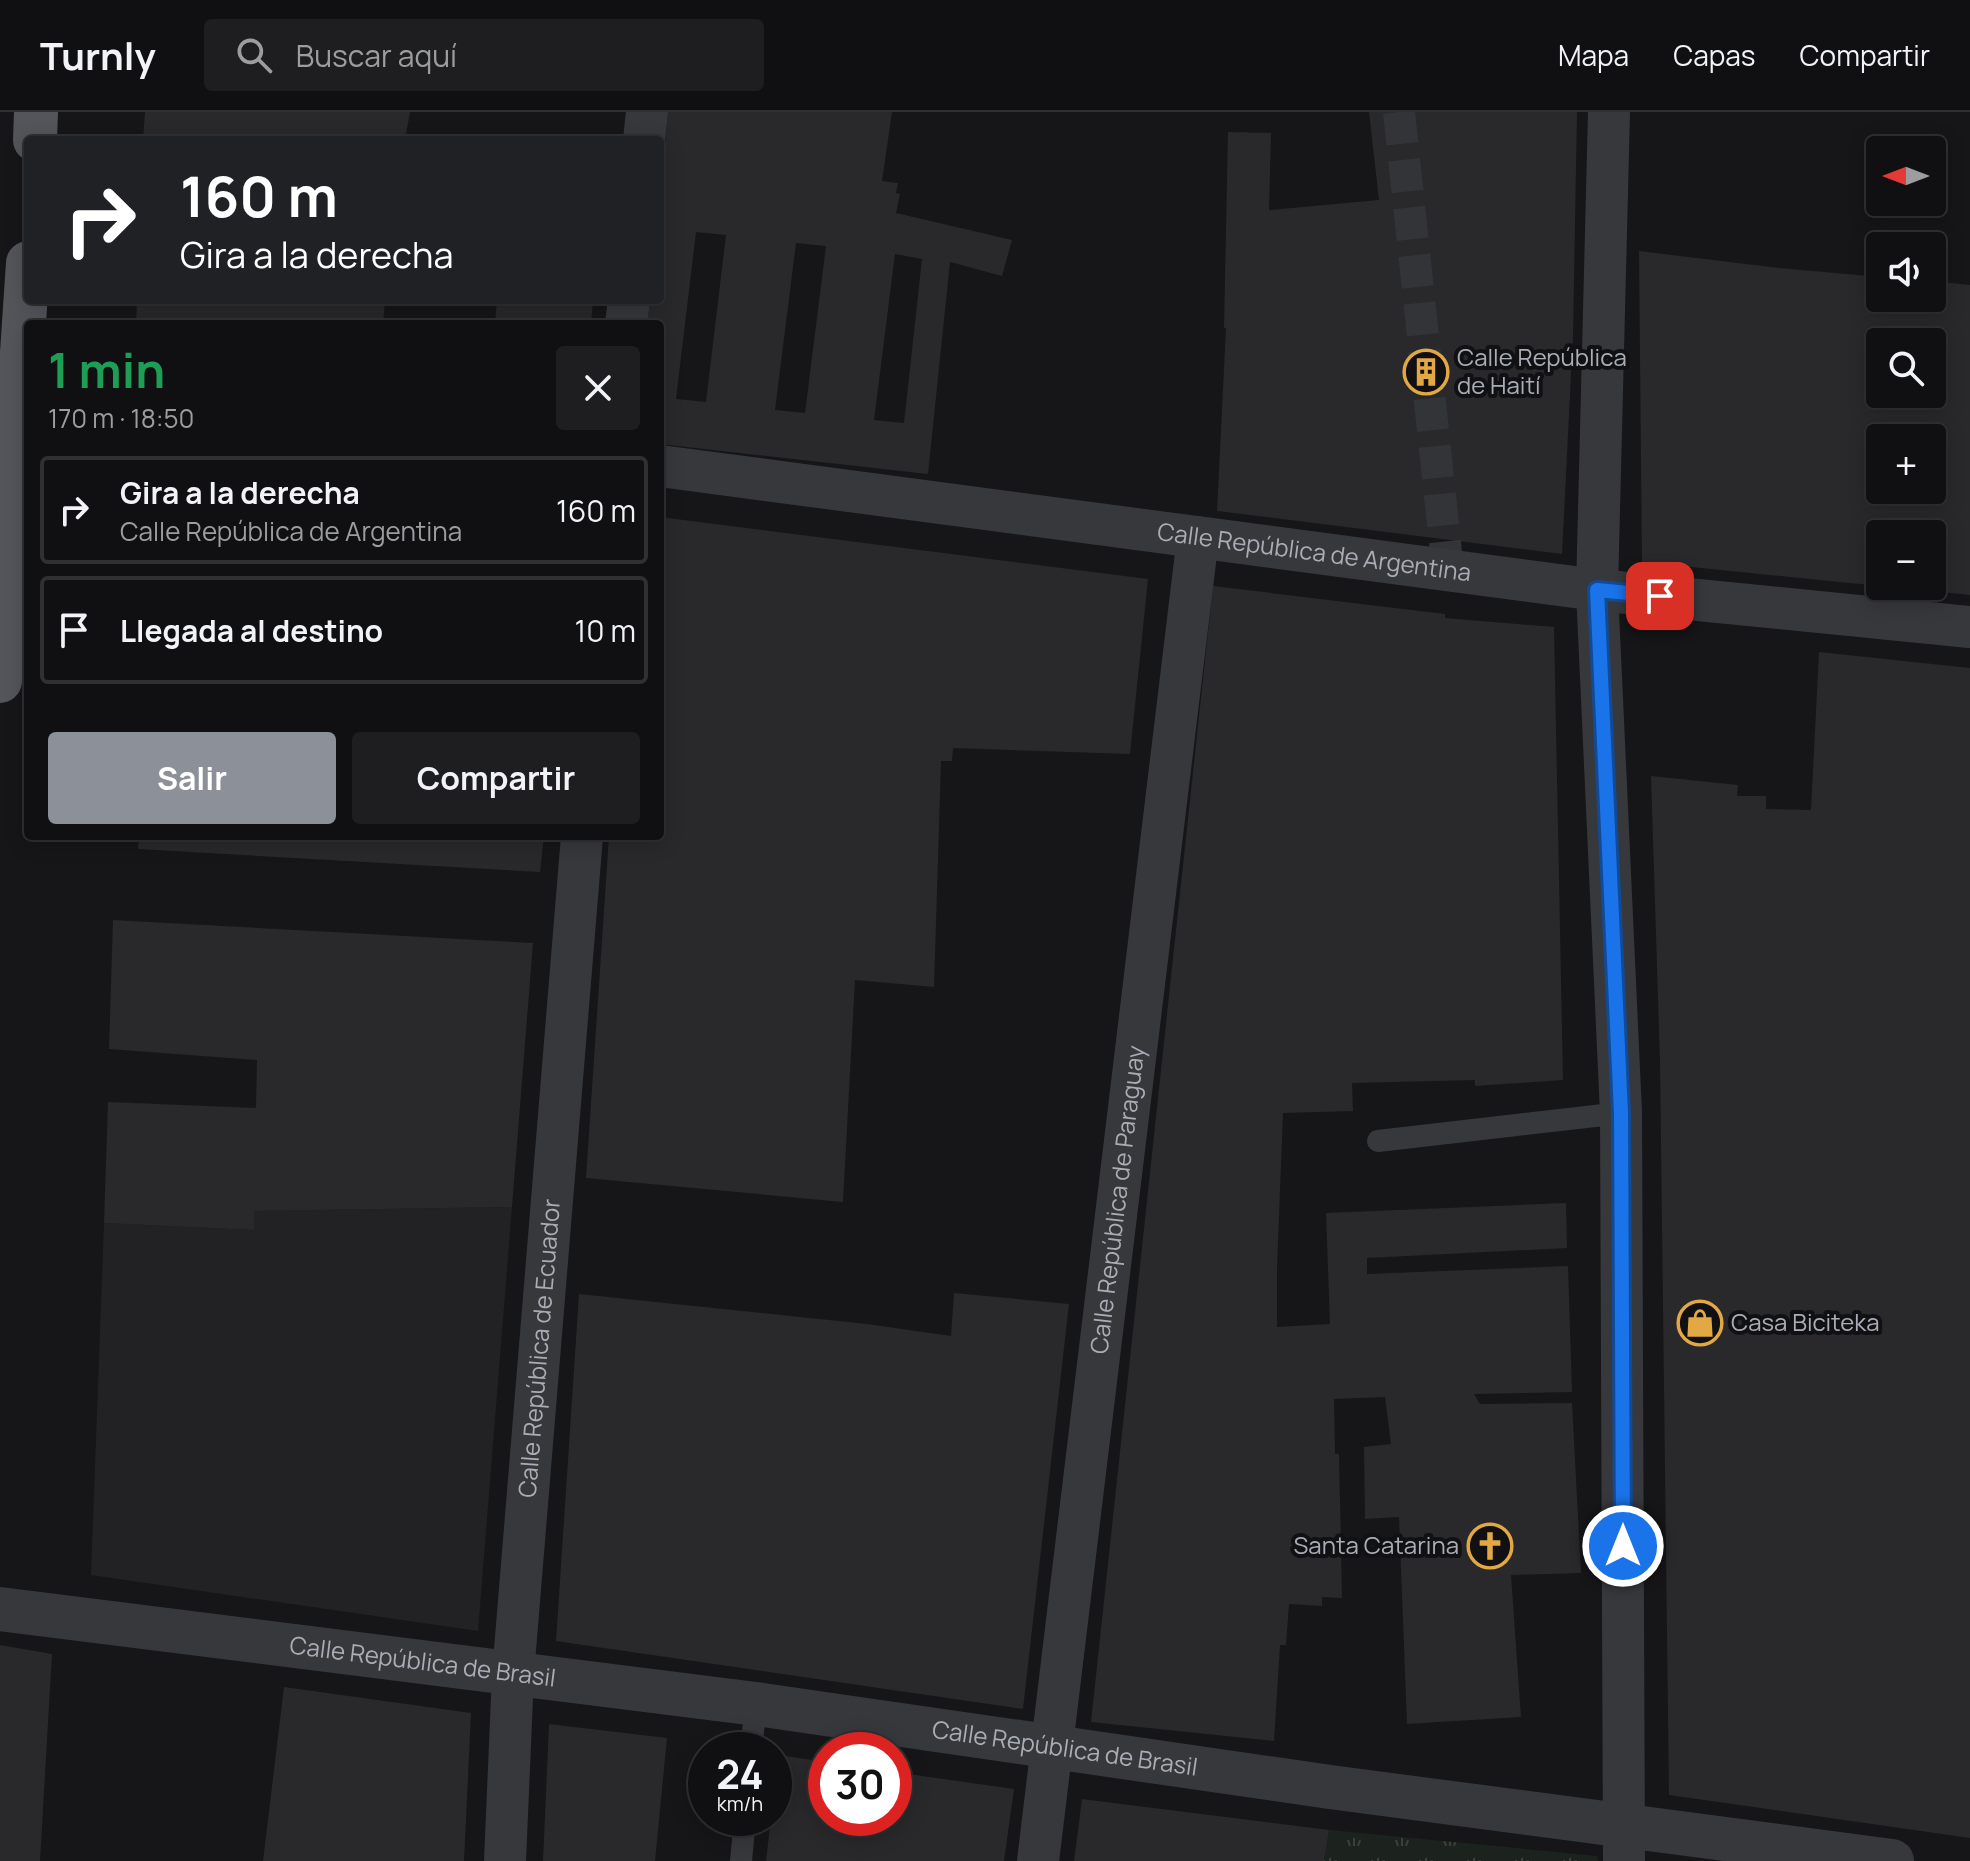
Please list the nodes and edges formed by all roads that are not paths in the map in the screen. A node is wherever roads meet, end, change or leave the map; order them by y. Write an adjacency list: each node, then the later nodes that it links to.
1 (36, 112): 4 (main road)
2 (647, 112): 5 (street)
3 (1609, 112): 10 (street)
4 (35, 136)
5 (644, 136)
6 (25, 304): 7 (main road)
7 (16, 406): 12 (main road)
8 (664, 467): 9 (street, Calle República de Argentina)
9 (1198, 537): 10 (street, Calle República de Argentina); 20 (street, Calle República de Paraguay)
10 (1597, 590): 11 (street, Calle República de Argentina); 14 (street)
11 (1970, 627)
12 (0, 681)
13 (582, 840): 17 (street, Calle República de Ecuador)
14 (1621, 1113): 15 (lane); 22 (street)
15 (1378, 1141)
16 (0, 1609): 17 (street, Calle República de Brasil)
17 (513, 1674): 18 (street, Calle República de Brasil); 23 (street, Calle República de Ecuador)
18 (756, 1704): 19 (lane); 20 (street, Calle República de Brasil)
19 (753, 1732)
20 (1052, 1747): 22 (street, Calle República de Brasil); 25 (street, Calle República de Paraguay)
21 (743, 1836): 24 (lane)
22 (1624, 1842): 26 (street, Calle República de Brasil)
23 (505, 1861)
24 (741, 1861)
25 (1038, 1861)
26 (1892, 1861)

